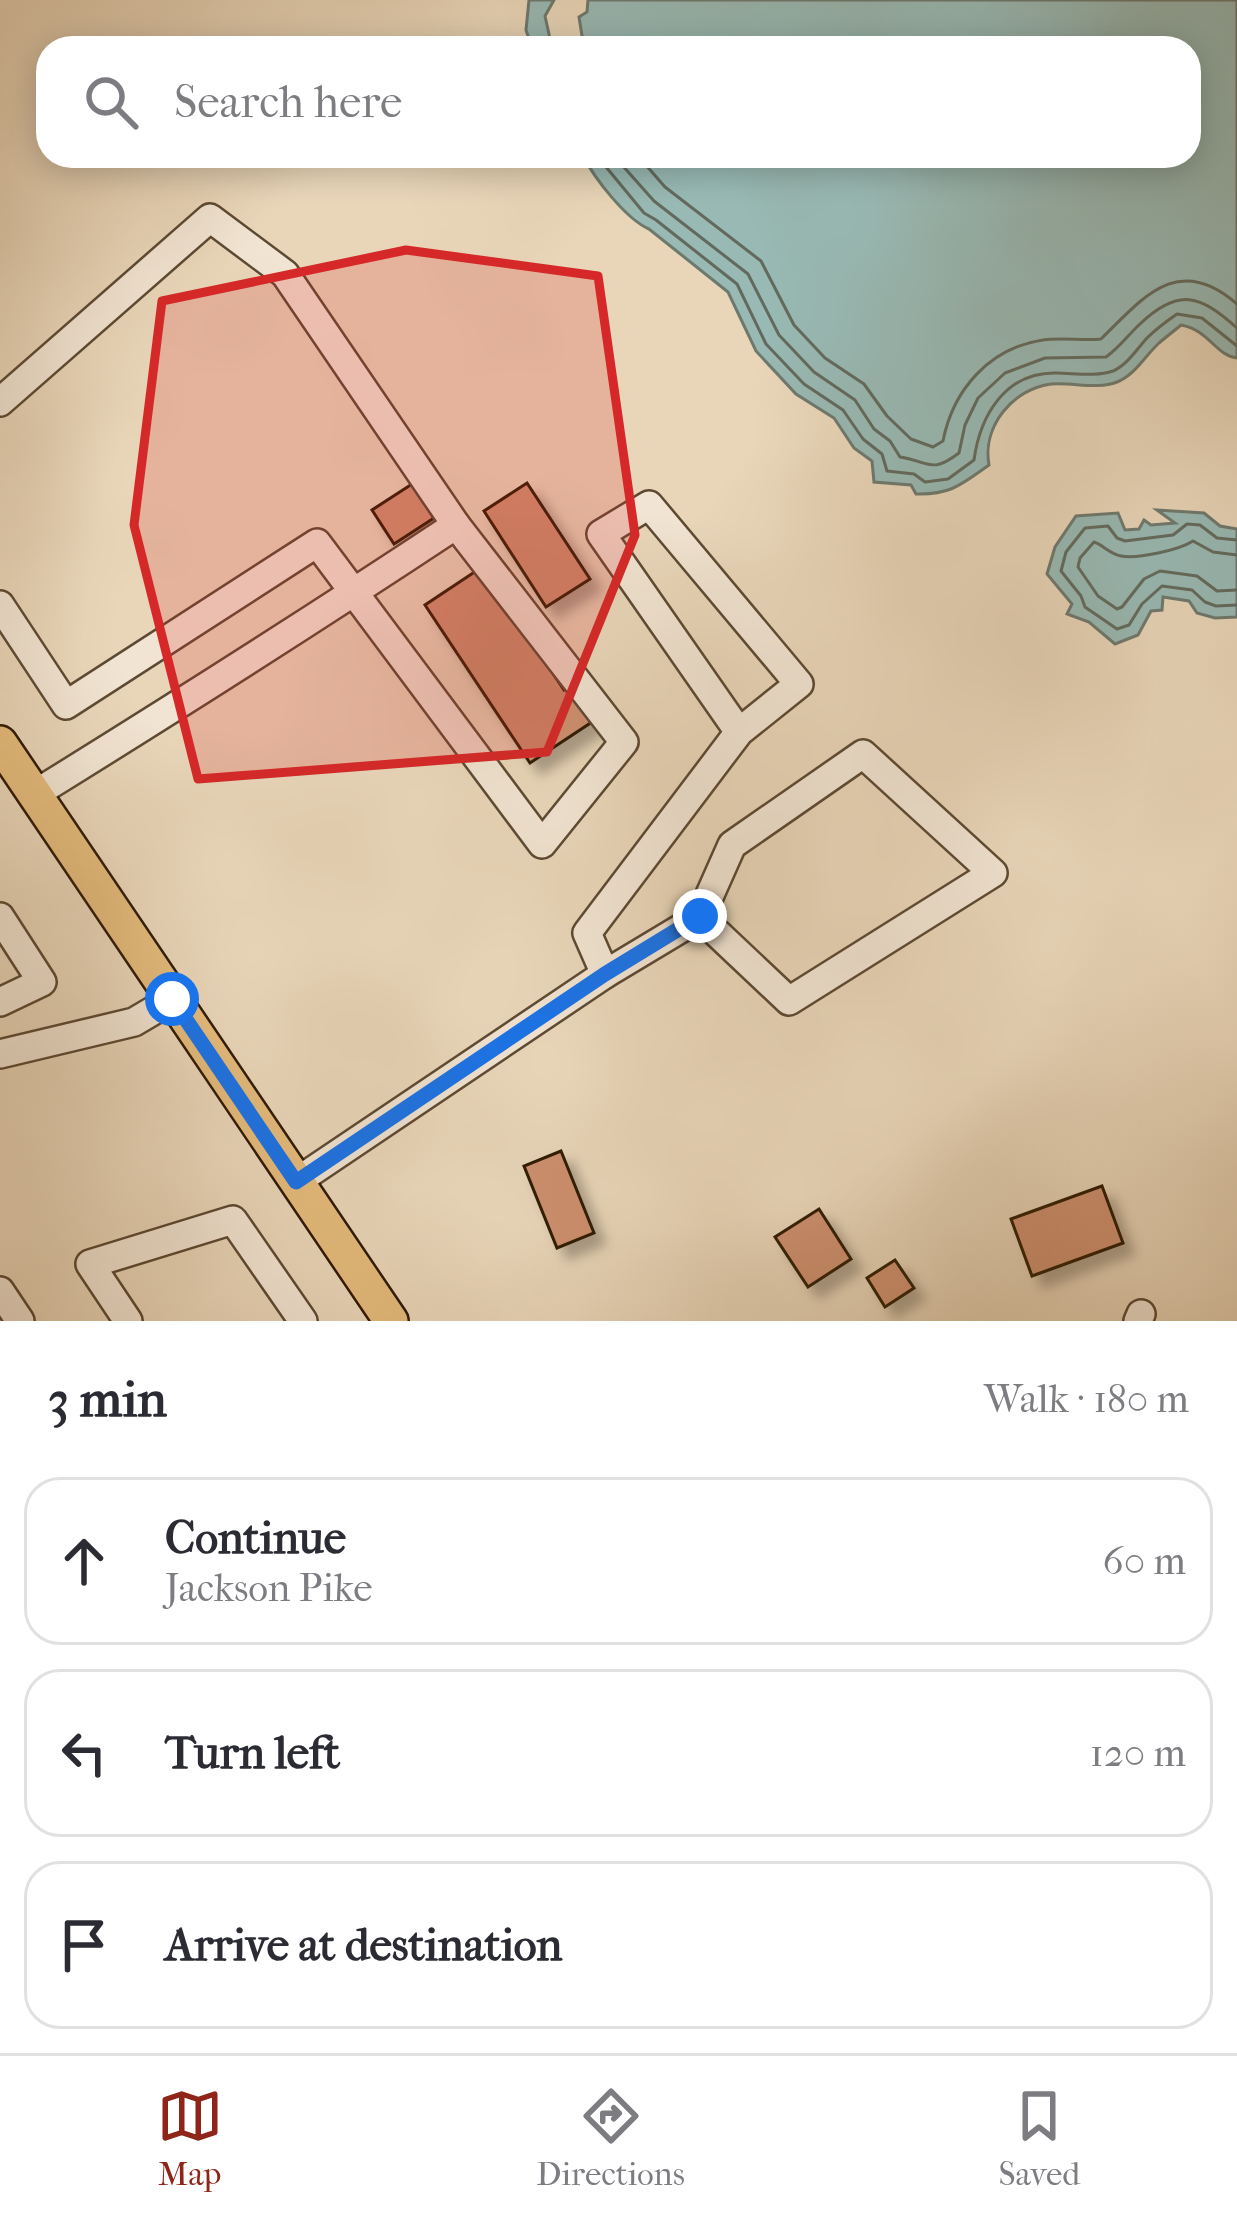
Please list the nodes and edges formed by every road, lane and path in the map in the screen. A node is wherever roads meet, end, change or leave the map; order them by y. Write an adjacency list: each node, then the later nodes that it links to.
1 (0, 402): 2 (lane)
2 (456, 525): 3 (lane); 3 (lane)
3 (354, 593): 4 (lane); 7 (lane)
4 (0, 605)
5 (740, 732): 5 (lane); 10 (lane)
6 (0, 743): 7 (main road)
7 (35, 794): 11 (main road)
8 (700, 916): 8 (lane); 10 (lane)
9 (0, 917): 12 (lane)
10 (605, 974): 14 (lane)
11 (172, 999): 13 (lane); 14 (main road)
12 (0, 1002)
13 (3, 1047)
14 (296, 1182): 19 (main road)
15 (0, 1291): 16 (lane)
16 (20, 1321)
17 (128, 1321): 18 (lane)
18 (303, 1321)
19 (391, 1321)

